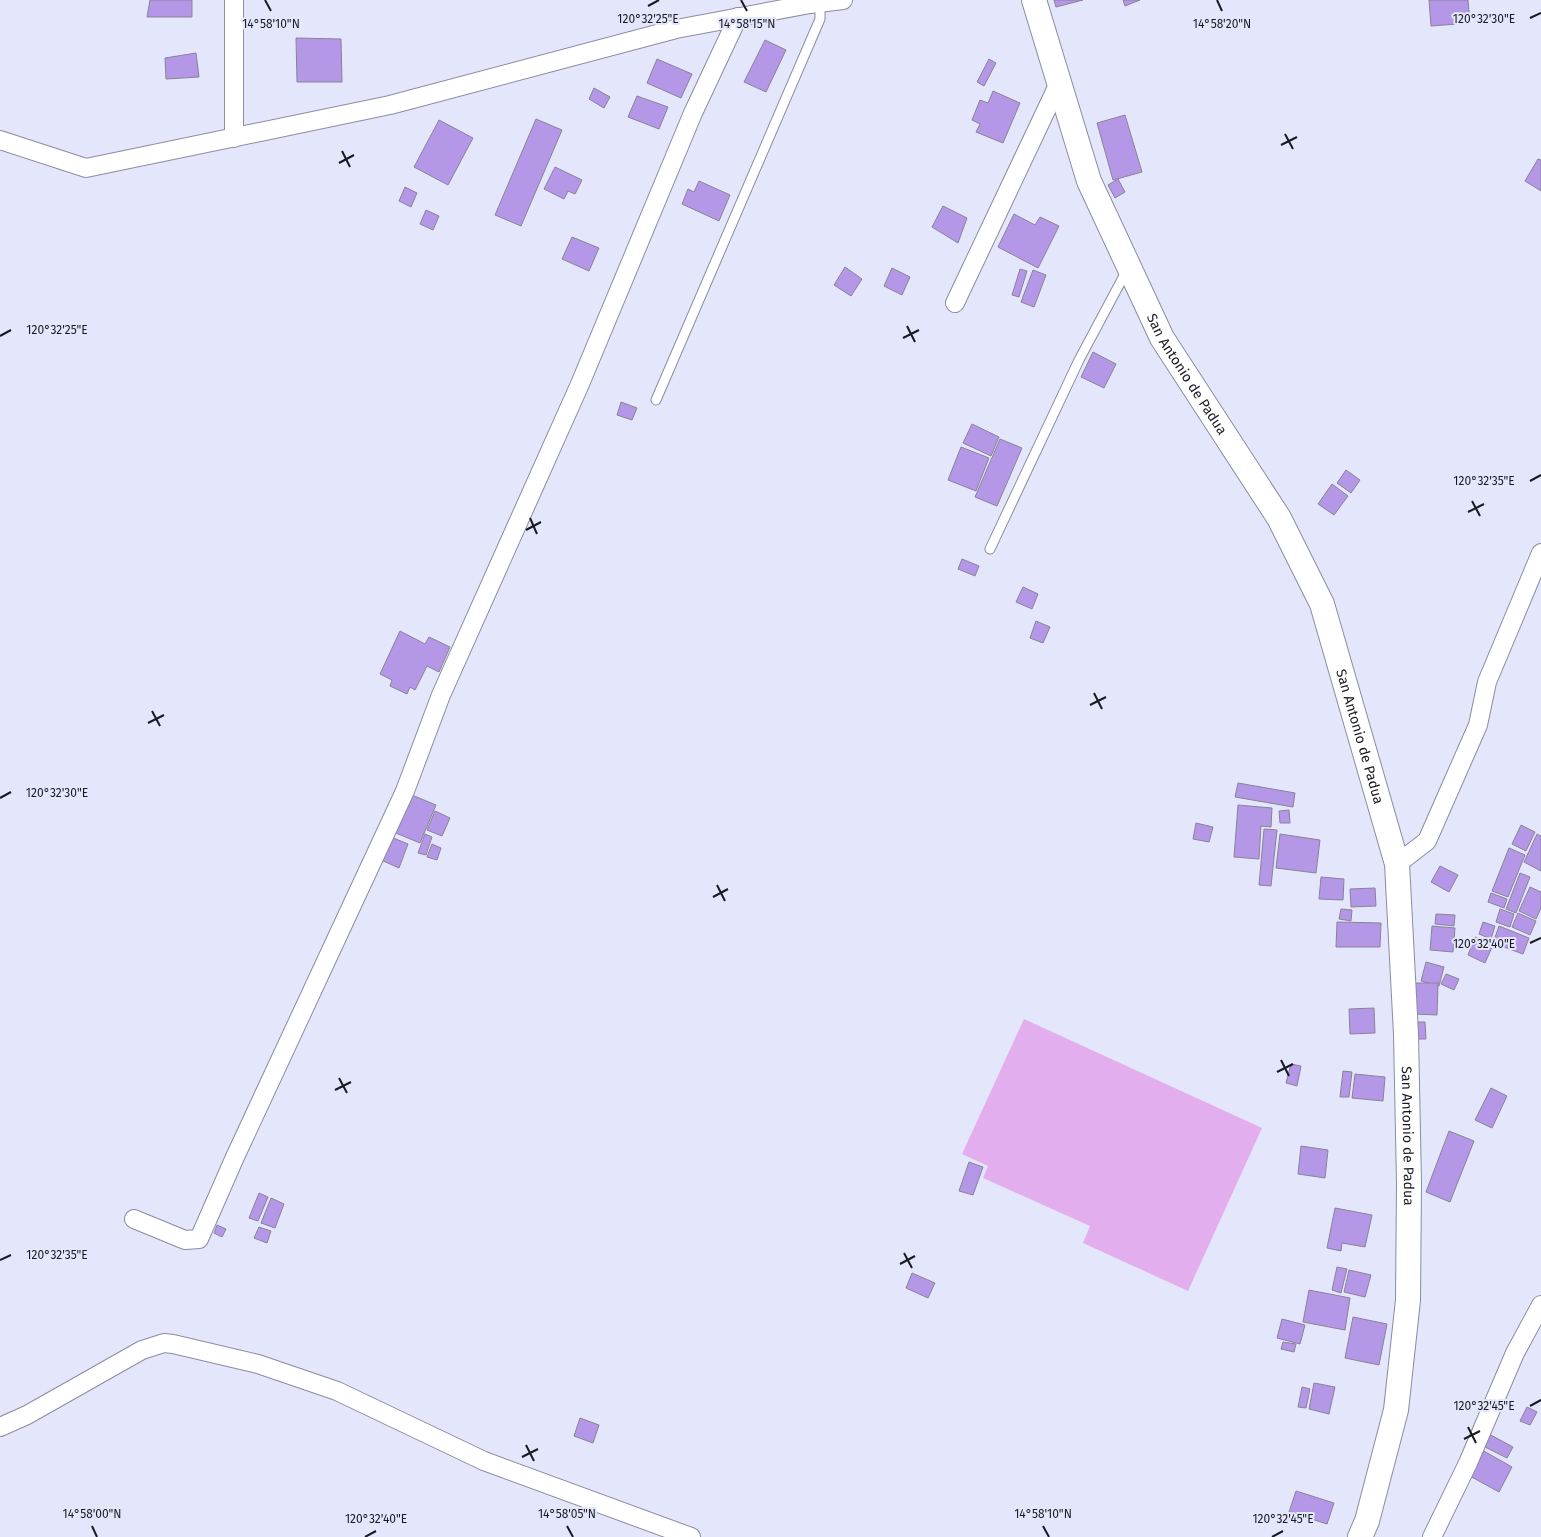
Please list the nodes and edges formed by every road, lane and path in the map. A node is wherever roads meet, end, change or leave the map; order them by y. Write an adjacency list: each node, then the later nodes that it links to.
1 (234, 0): 7 (street)
2 (843, 0): 4 (street)
3 (1034, 0): 6 (street, San Antonio de Padua)
4 (820, 3): 5 (street); 11 (lane)
5 (747, 11): 7 (street); 15 (street)
6 (1059, 83): 9 (street, San Antonio de Padua); 10 (street)
7 (234, 138): 8 (street)
8 (0, 140)
9 (1129, 266): 12 (lane); 14 (street, San Antonio de Padua)
10 (955, 303)
11 (656, 400)
12 (990, 550)
13 (1541, 553): 14 (street)
14 (1397, 864): 19 (street, San Antonio de Padua)
15 (134, 1219)
16 (1541, 1305): 20 (street)
17 (0, 1427): 18 (street)
18 (691, 1537)
19 (1360, 1537)
20 (1432, 1537)

